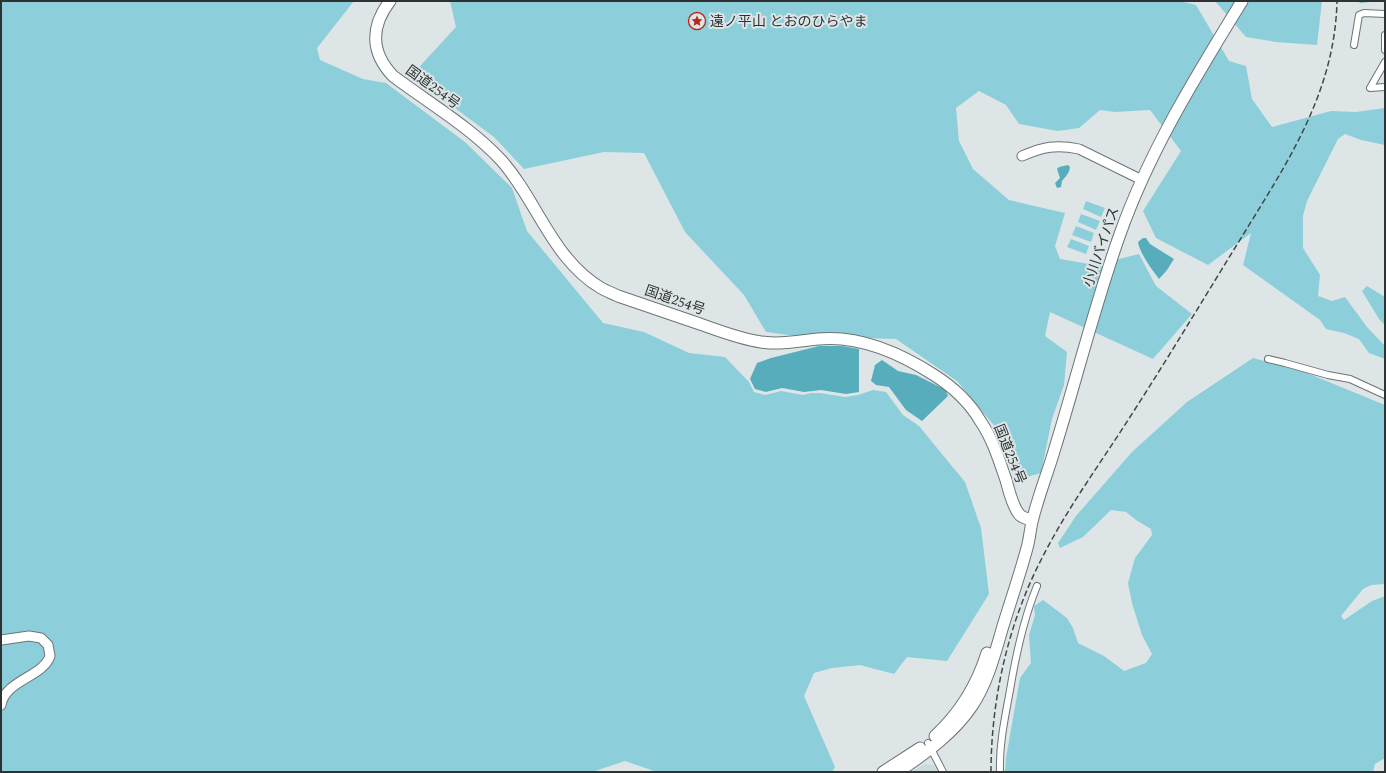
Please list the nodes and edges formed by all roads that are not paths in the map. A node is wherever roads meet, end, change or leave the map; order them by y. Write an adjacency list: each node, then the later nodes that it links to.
1 (390, 1): 13 (highway, 国道254号)
2 (1242, 1): 10 (highway, 小川バイパス)
3 (1385, 14): 5 (street)
4 (1385, 35): 6 (street)
5 (1354, 45)
6 (1385, 50)
7 (1385, 62): 8 (street)
8 (1385, 87)
9 (1022, 156): 10 (street)
10 (1142, 180): 13 (highway, 小川バイパス)
11 (1268, 359): 12 (street)
12 (1385, 395)
13 (1032, 520): 17 (highway)
14 (1037, 586): 21 (street)
15 (1, 640): 16 (street)
16 (1, 706)
17 (930, 746): 18 (highway); 19 (highway); 20 (street)
18 (883, 772)
19 (898, 772)
20 (943, 772)
21 (1000, 772)

